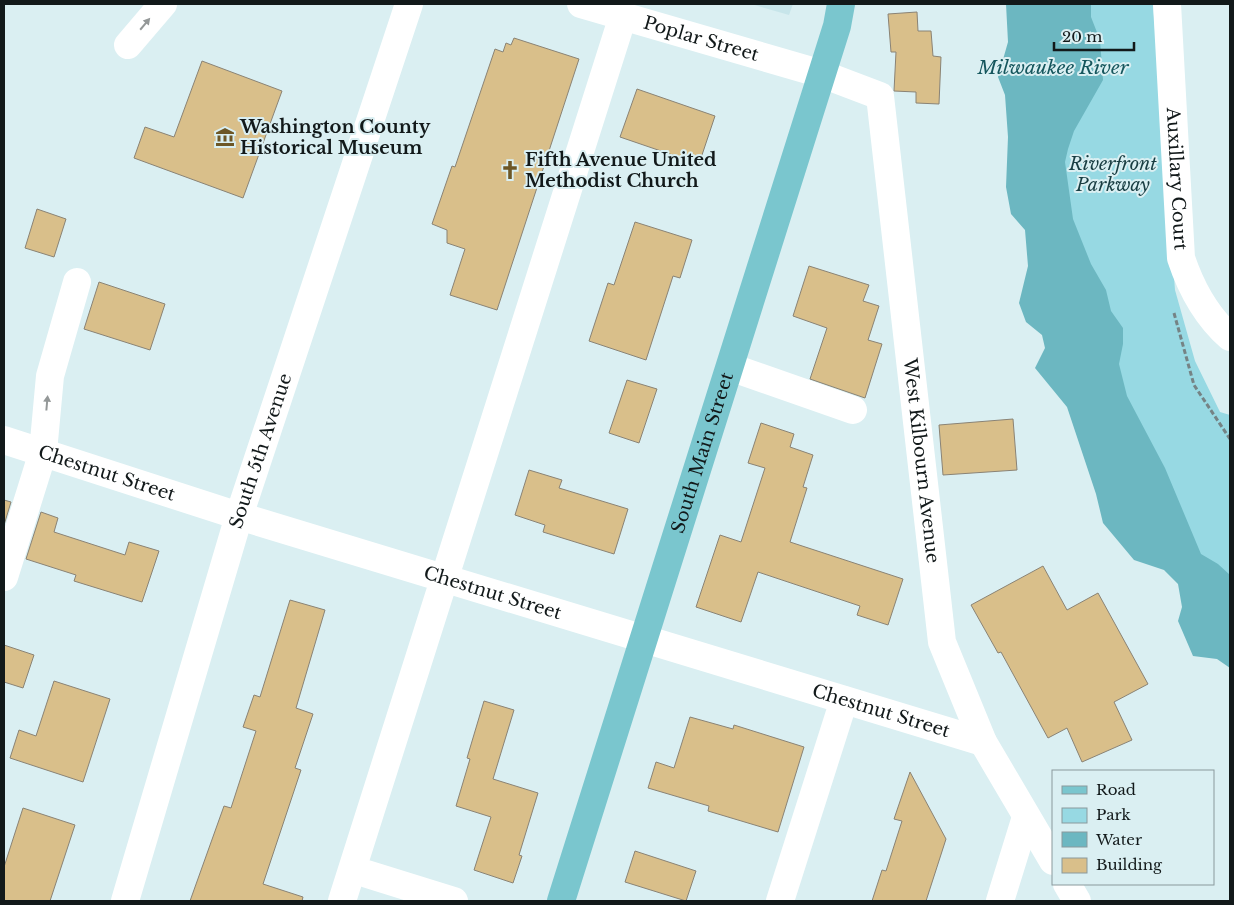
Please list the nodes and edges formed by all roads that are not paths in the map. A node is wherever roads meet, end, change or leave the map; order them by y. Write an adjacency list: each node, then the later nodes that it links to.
1 (163, 4): 7 (street, one-way to 1)
2 (409, 4): 15 (street, South 5th Avenue)
3 (581, 4): 6 (street, Poplar Street)
4 (841, 4): 8 (main road, South Main Street)
5 (1167, 4): 10 (street, Auxillary Court)
6 (623, 16): 8 (street, Poplar Street); 17 (street)
7 (128, 45)
8 (822, 74): 11 (main road, South Main Street); 20 (street, West Kilbourn Avenue)
9 (77, 282): 14 (street, one-way to 9)
10 (1230, 337)
11 (730, 368): 12 (street); 18 (main road, South Main Street)
12 (853, 410)
13 (4, 440): 14 (street, Chestnut Street)
14 (43, 452): 15 (street, Chestnut Street); 16 (street)
15 (239, 516): 17 (street, Chestnut Street); 25 (street, South 5th Avenue)
16 (4, 577)
17 (445, 578): 18 (street, Chestnut Street); 26 (street)
18 (644, 638): 19 (street, Chestnut Street); 28 (main road, South Main Street)
19 (844, 700): 20 (street, Chestnut Street); 29 (street)
20 (983, 742): 21 (street, West Kilbourn Avenue)
21 (1026, 817): 22 (street, West Kilbourn Avenue); 30 (street)
22 (1052, 859)
23 (367, 874): 27 (street)
24 (1068, 885): 31 (street)
25 (125, 901)
26 (342, 901)
27 (454, 901)
28 (561, 901)
29 (780, 901)
30 (1000, 901)
31 (1077, 901)

